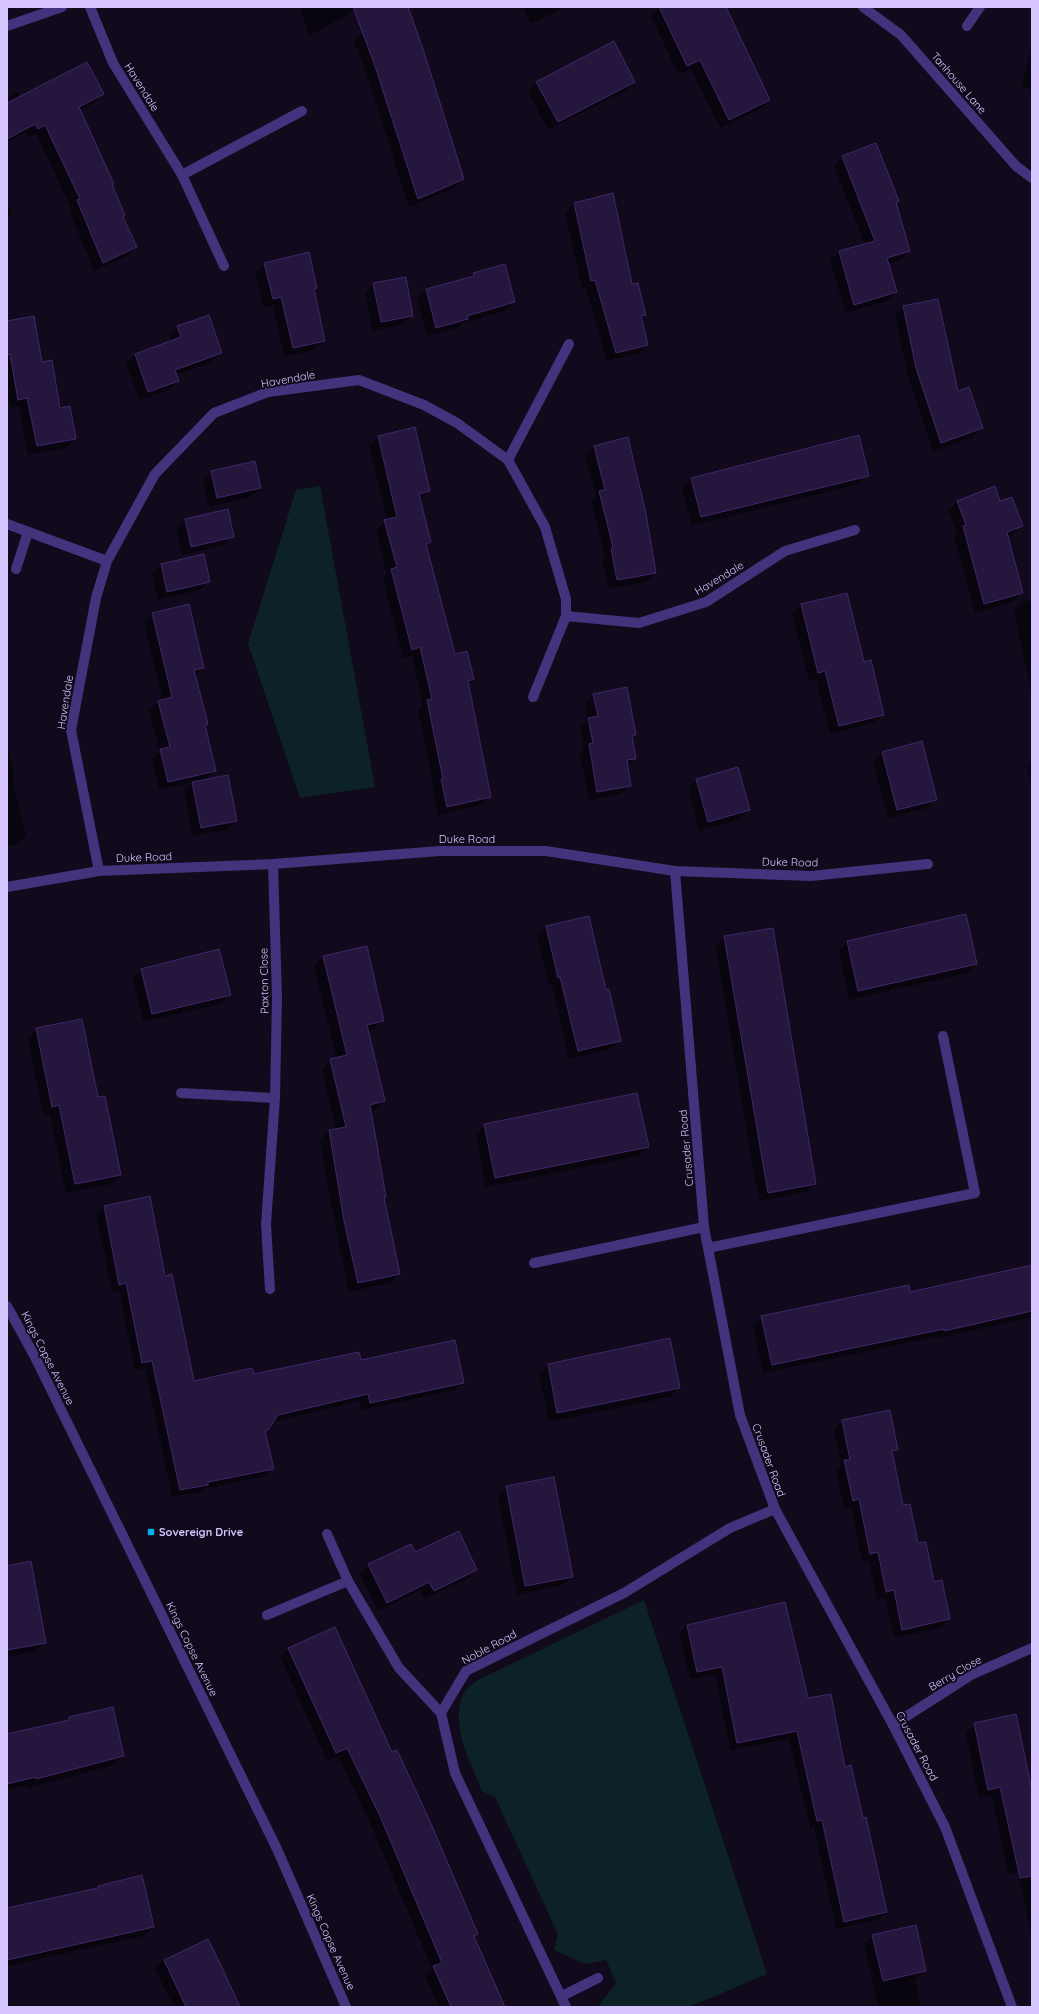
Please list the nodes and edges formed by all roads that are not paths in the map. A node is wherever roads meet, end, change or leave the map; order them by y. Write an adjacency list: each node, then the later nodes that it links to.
1 (62, 7): 5 (street)
2 (90, 7): 8 (street, Havendale)
3 (863, 7): 9 (street, Tanhouse Lane)
4 (980, 7): 6 (street)
5 (7, 26)
6 (967, 26)
7 (302, 111): 8 (street)
8 (182, 175): 10 (street, Havendale)
9 (1032, 178)
10 (224, 266)
11 (569, 344): 12 (street)
12 (508, 460): 16 (street, Havendale); 18 (street, Havendale)
13 (7, 524): 15 (street)
14 (855, 530): 18 (street, Havendale)
15 (28, 532): 16 (street); 17 (street)
16 (107, 561): 22 (street, Havendale)
17 (16, 569)
18 (566, 616): 19 (street, Havendale)
19 (533, 697)
20 (273, 864): 22 (street, Duke Road); 23 (street, Duke Road); 27 (street, Paxton Close)
21 (928, 864): 23 (street, Duke Road)
22 (99, 871): 24 (street, Duke Road)
23 (674, 871): 28 (street, Crusader Road)
24 (7, 887)
25 (943, 1036): 29 (street)
26 (181, 1093): 27 (street)
27 (275, 1098): 31 (street, Paxton Close)
28 (704, 1227): 29 (street, Crusader Road); 30 (street)
29 (708, 1248): 33 (street, Crusader Road)
30 (534, 1264)
31 (270, 1290)
32 (7, 1306): 42 (street, Kings Copse Avenue)
33 (775, 1509): 38 (street, Noble Road); 39 (street, Crusader Road)
34 (327, 1534): 35 (street)
35 (348, 1581): 36 (street); 38 (street)
36 (267, 1615)
37 (1032, 1648): 39 (street, Berry Close)
38 (441, 1713): 41 (street)
39 (892, 1726): 44 (street, Crusader Road)
40 (598, 1978): 41 (street)
41 (562, 1996): 43 (street)
42 (346, 2007)
43 (566, 2007)
44 (1012, 2007)

